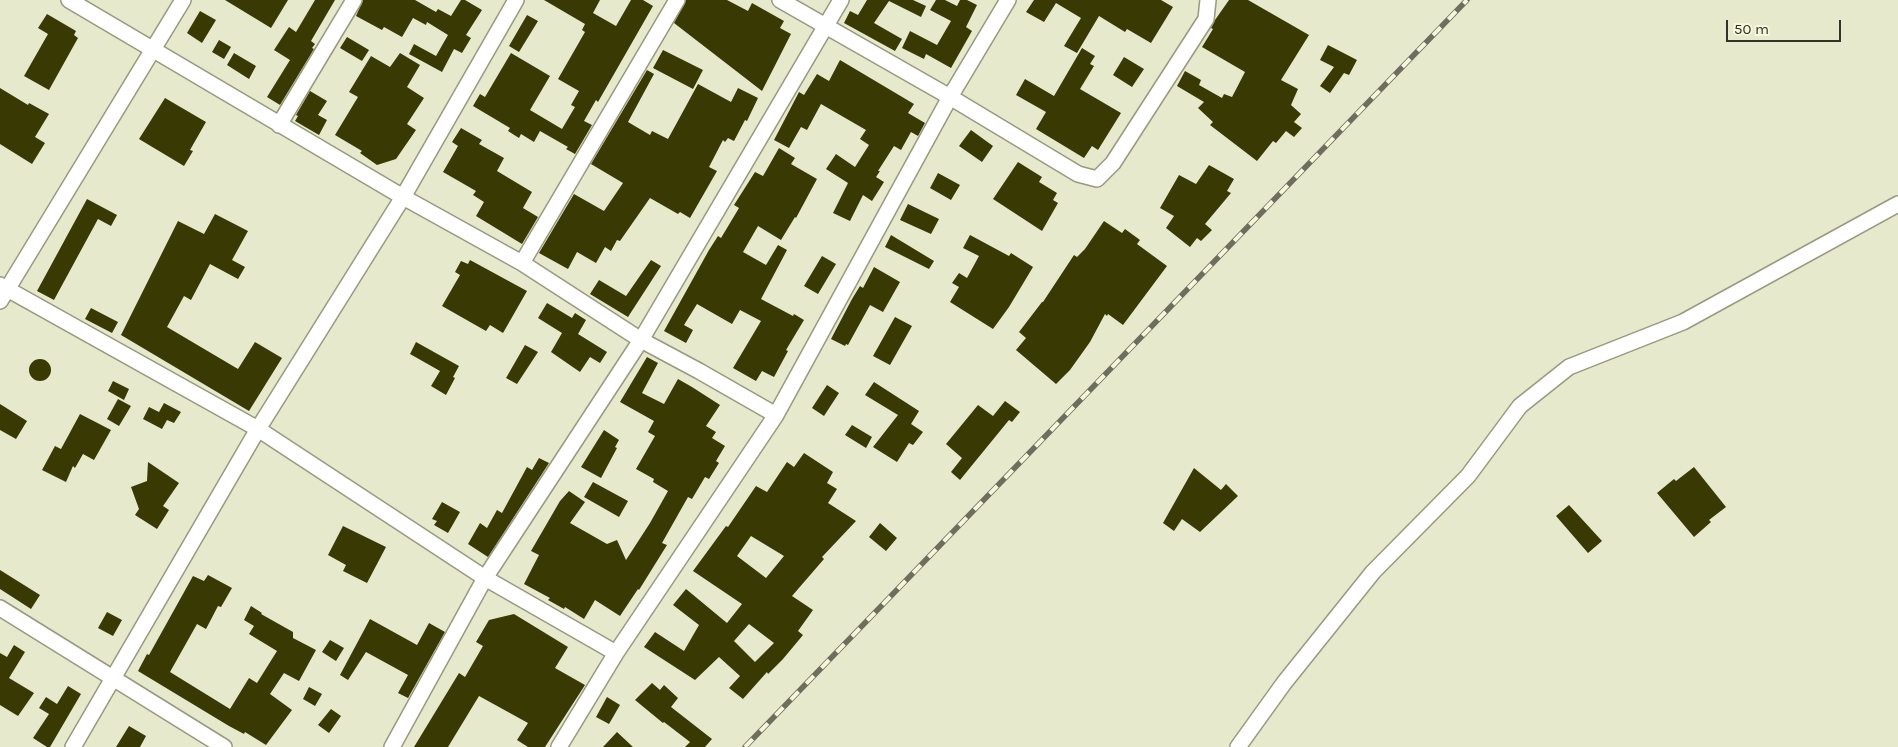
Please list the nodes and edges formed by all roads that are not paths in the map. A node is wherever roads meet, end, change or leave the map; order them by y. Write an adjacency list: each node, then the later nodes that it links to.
1 (70, 0): 11 (street)
2 (183, 0): 11 (street)
3 (354, 0): 13 (street)
4 (516, 0): 14 (street)
5 (677, 0): 16 (street)
6 (780, 0): 10 (street)
7 (841, 0): 10 (street)
8 (1008, 0): 12 (street)
9 (1208, 0): 12 (street)
10 (826, 26): 12 (street); 18 (street)
11 (153, 49): 13 (street); 17 (street)
12 (950, 97): 19 (street)
13 (279, 125): 14 (street)
14 (403, 197): 16 (street); 20 (street)
15 (1898, 204): 29 (street)
16 (522, 263): 18 (street)
17 (2, 291): 20 (street)
18 (641, 340): 19 (street); 21 (street)
19 (776, 415): 23 (street)
20 (258, 429): 21 (street); 24 (street)
21 (485, 578): 23 (street); 27 (street)
22 (0, 608): 24 (street)
23 (616, 653): 28 (street)
24 (112, 678): 25 (street); 26 (street)
25 (73, 747)
26 (224, 747)
27 (392, 747)
28 (559, 747)
29 (1238, 747)

